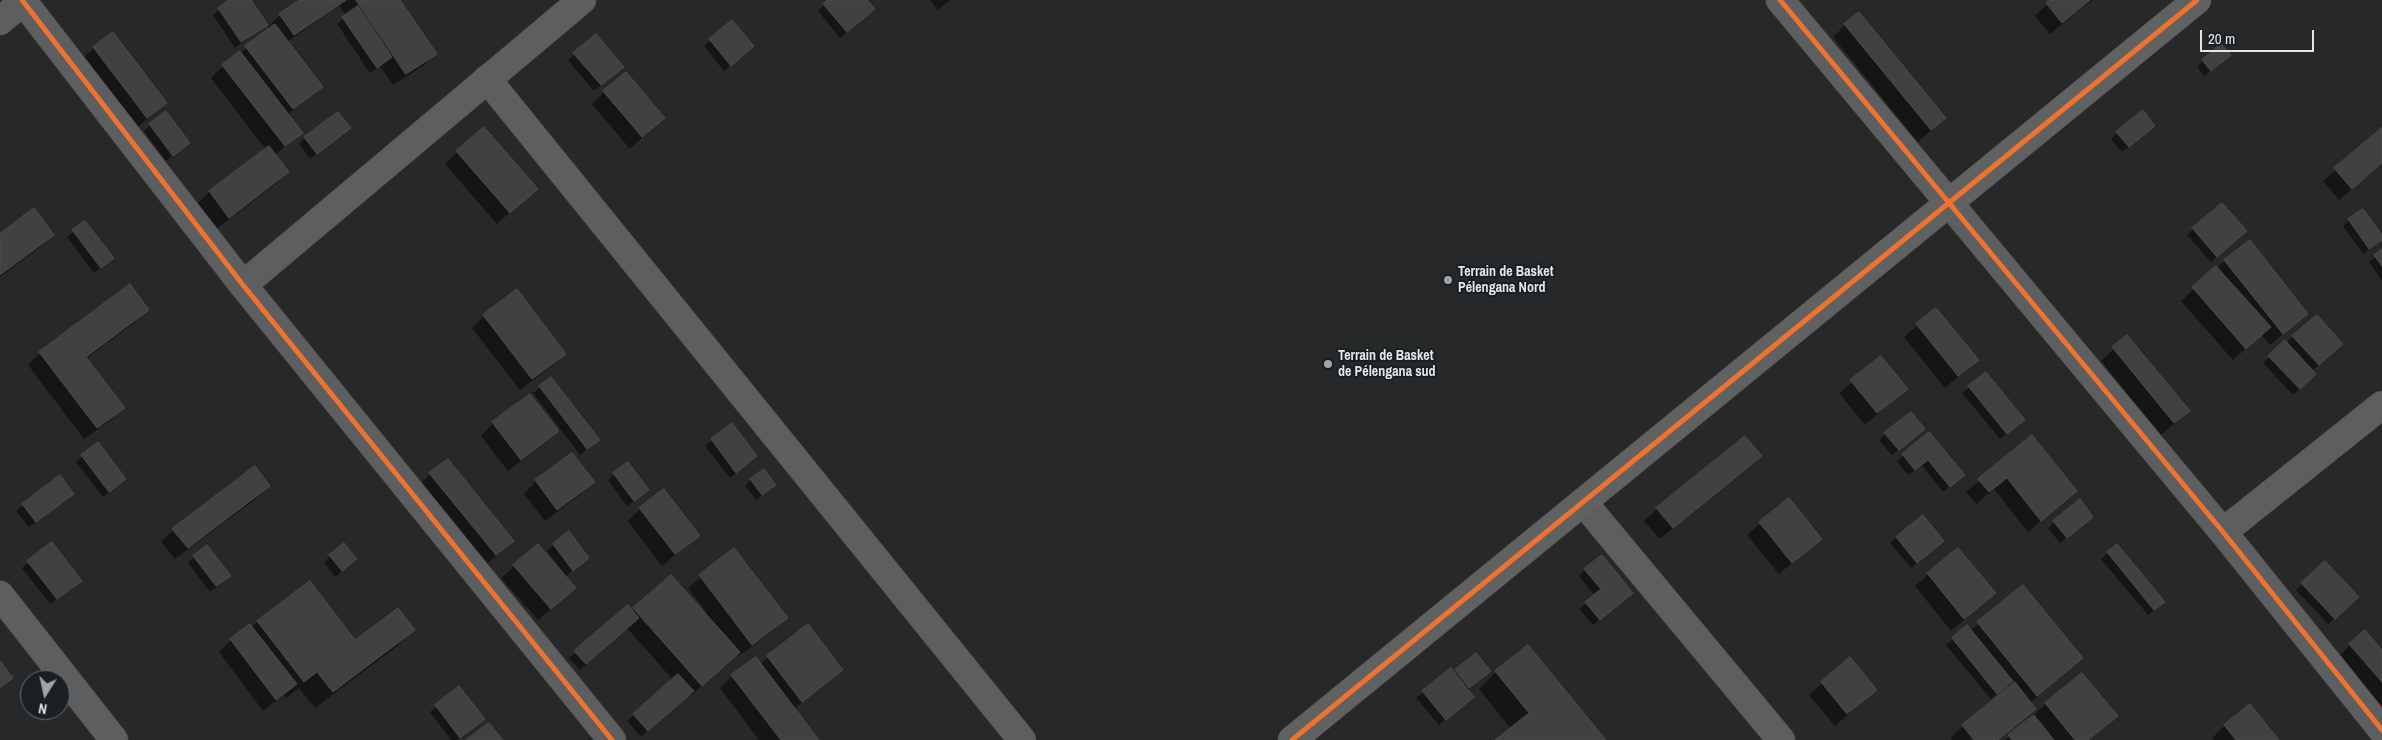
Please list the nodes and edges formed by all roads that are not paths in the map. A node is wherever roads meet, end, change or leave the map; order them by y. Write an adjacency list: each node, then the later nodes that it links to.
1 (24, 0): 5 (street); 8 (street)
2 (582, 0): 6 (street)
3 (1780, 0): 7 (street)
4 (2197, 0): 7 (street)
5 (0, 21)
6 (487, 79): 8 (street); 16 (street)
7 (1949, 203): 10 (street); 11 (street)
8 (243, 285): 15 (street)
9 (2382, 405): 11 (street)
10 (1583, 502): 17 (street); 18 (street)
11 (2223, 532): 13 (street)
12 (0, 595): 14 (street)
13 (2382, 730)
14 (114, 740)
15 (612, 740)
16 (1022, 740)
17 (1292, 740)
18 (1781, 740)

